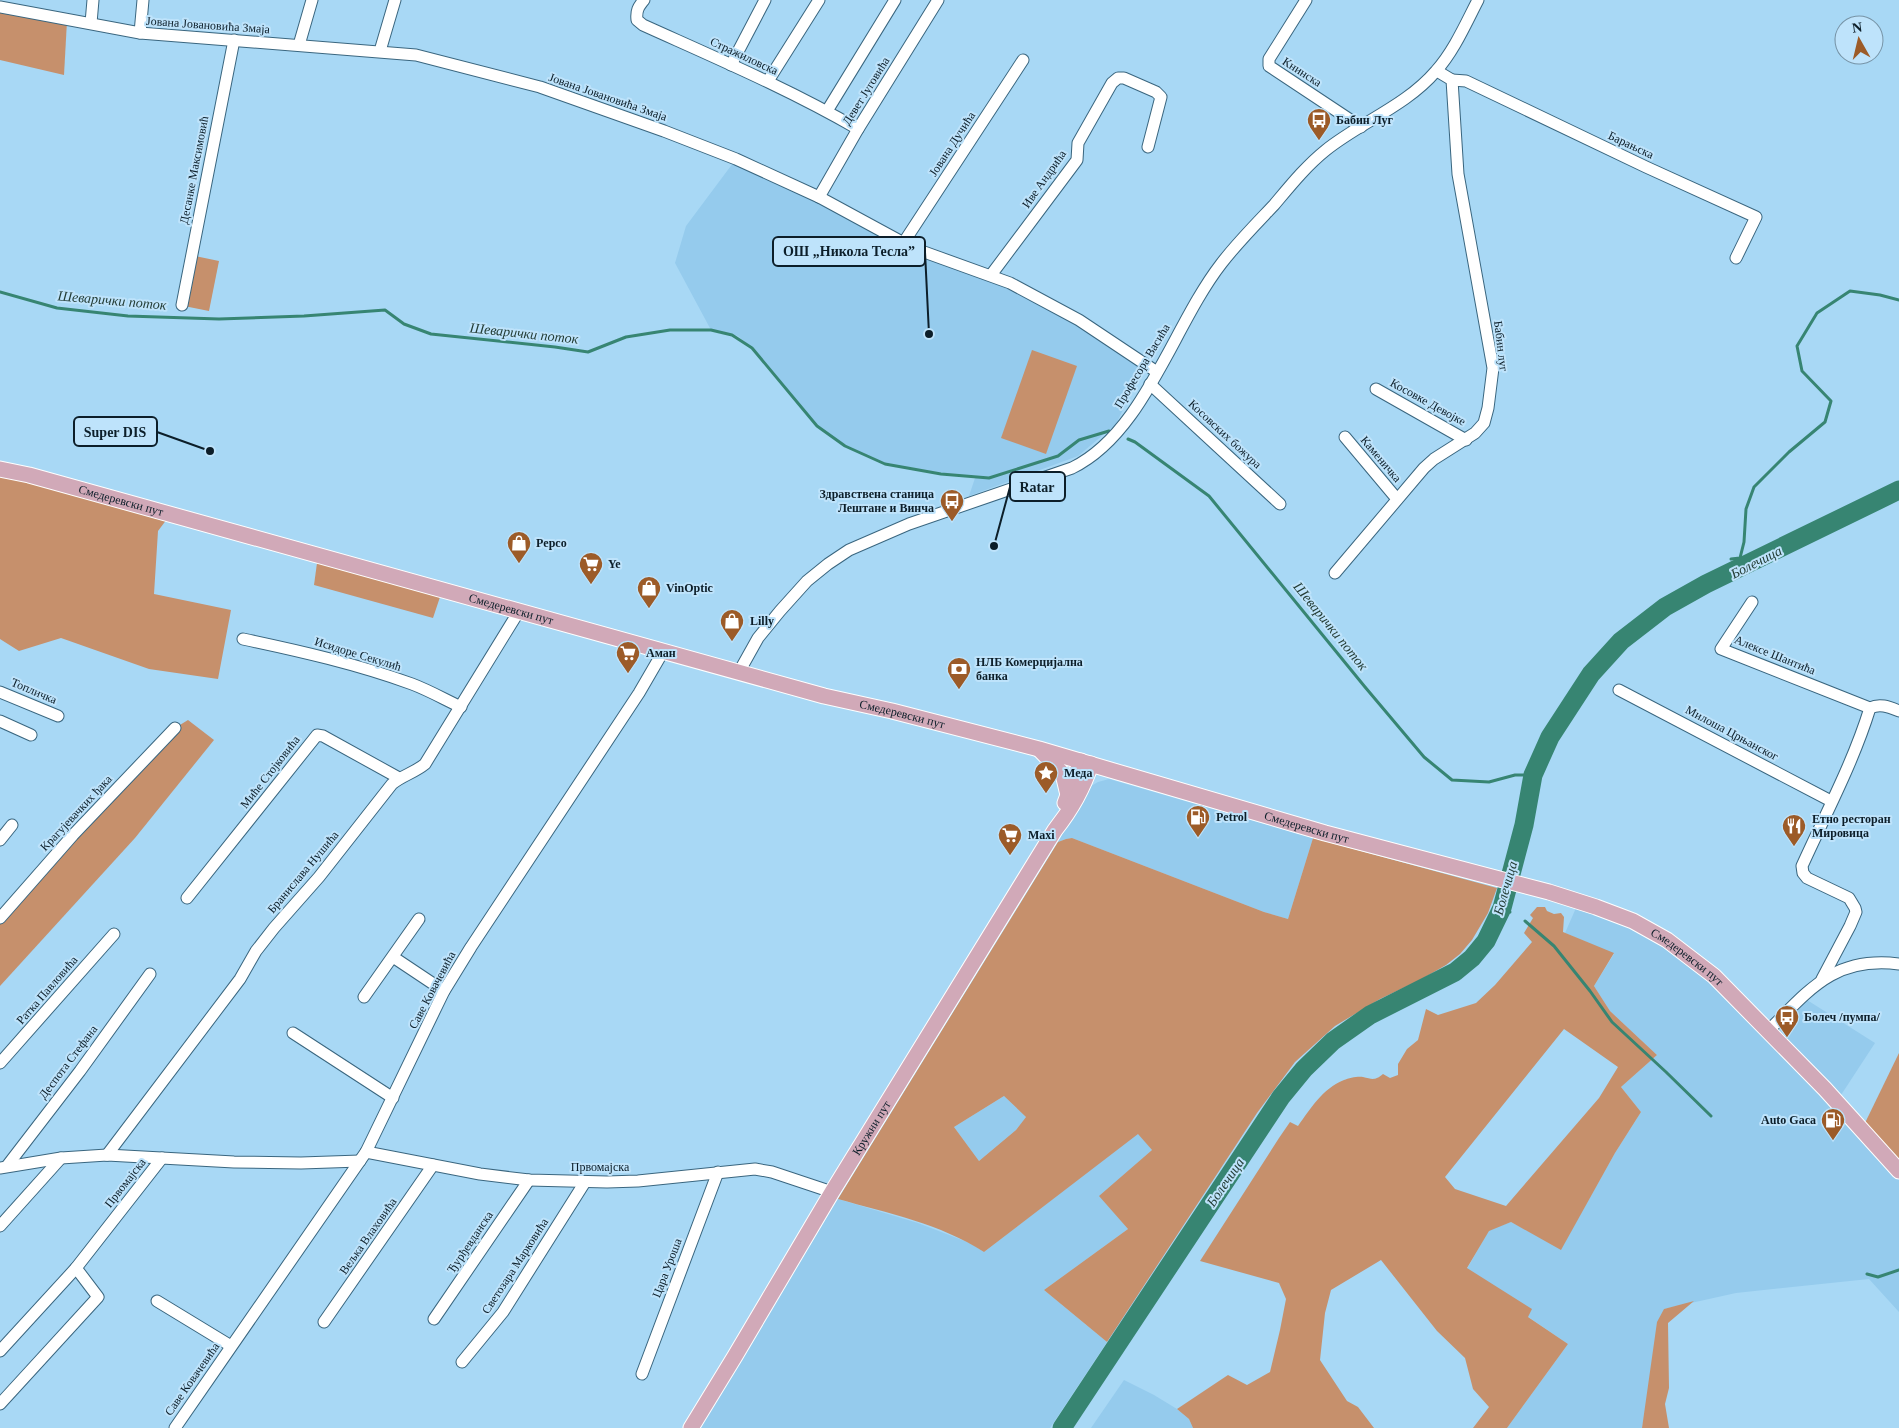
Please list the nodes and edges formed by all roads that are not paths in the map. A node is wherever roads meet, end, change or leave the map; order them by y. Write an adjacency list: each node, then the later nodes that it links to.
1 (93, 0): 13 (street)
2 (143, 0): 14 (street)
3 (312, 0): 16 (street)
4 (395, 0): 17 (street)
5 (644, 0): 19 (street, Стражиловска)
6 (765, 0): 19 (street)
7 (819, 0): 22 (street)
8 (895, 0): 23 (street)
9 (938, 0): 25 (street, Девет Југовића)
10 (1306, 0): 24 (street, Книнска)
11 (1478, 0): 20 (street, Професора Васића)
12 (0, 7): 13 (street, Јована Јовановића Змаја)
13 (91, 23): 14 (street, Јована Јовановића Змаја)
14 (140, 33): 15 (street, Јована Јовановића Змаја)
15 (234, 40): 16 (street, Јована Јовановића Змаја); 31 (street, Десанке Максимовић)
16 (299, 45): 17 (street, Јована Јовановића Змаја)
17 (380, 51): 27 (street, Јована Јовановића Змаја)
18 (1023, 60): 28 (street, Јована Дучића)
19 (731, 65): 22 (street, Стражиловска)
20 (1436, 71): 21 (street); 24 (street, Професора Васића)
21 (1452, 80): 29 (street, Барањска); 36 (street, Бабин луг)
22 (768, 81): 23 (street, Стражиловска)
23 (827, 111): 25 (street, Стражиловска)
24 (1361, 127): 32 (street, Професора Васића)
25 (858, 129): 27 (street, Девет Југовића)
26 (1148, 147): 30 (street, Иве Андрића)
27 (819, 197): 28 (street, Јована Јовановића Змаја)
28 (904, 242): 30 (street, Јована Јовановића Змаја)
29 (1736, 258)
30 (990, 275): 32 (street, Јована Јовановића Змаја)
31 (182, 305)
32 (1157, 372): 33 (street, Професора Васића)
33 (1150, 384): 39 (street, Косовских божура); 45 (street, Професора Васића)
34 (1376, 389): 36 (street, Косовке Девојке)
35 (1345, 436): 38 (street, Каменичка)
36 (1466, 440): 38 (street, Бабин луг)
37 (0, 470): 42 (main road, Смедеревски пут)
38 (1397, 499): 40 (street, Бабин луг)
39 (1280, 504)
40 (1335, 573)
41 (1752, 602): 49 (street, Алексе Шантића)
42 (519, 611): 44 (main road, Смедеревски пут); 48 (street, Бранислава Нушића)
43 (243, 639): 48 (street, Исидоре Секулић)
44 (664, 650): 45 (main road, Смедеревски пут); 71 (street, Саве Ковачевића)
45 (739, 672): 55 (main road, Смедеревски пут)
46 (1619, 690): 60 (street, Милоша Црњанског)
47 (0, 692): 51 (street, Топличка)
48 (461, 707): 58 (street, Бранислава Нушића)
49 (1870, 708): 50 (street); 60 (street)
50 (1899, 711)
51 (58, 716)
52 (0, 721): 54 (street)
53 (175, 728): 64 (street, Крагујевачких ђака)
54 (31, 735)
55 (1039, 749): 56 (main road, Смедеревски пут); 59 (main road)
56 (1086, 762): 57 (main road, Смедеревски пут); 59 (main road, Кружни пут)
57 (1118, 771): 59 (main road); 73 (main road, Смедеревски пут)
58 (399, 778): 63 (street, Миће Стојковића); 77 (street, Бранислава Нушића)
59 (1074, 794): 87 (main road, Кружни пут)
60 (1831, 801): 70 (street)
61 (12, 825): 62 (street)
62 (0, 840)
63 (187, 898)
64 (0, 918)
65 (419, 919): 67 (street)
66 (114, 934): 75 (street, Ратка Павловића)
67 (393, 957): 71 (street); 72 (street)
68 (1899, 964): 70 (street)
69 (150, 974): 82 (street, Деспота Стефана)
70 (1822, 979): 73 (street)
71 (444, 991): 76 (street, Саве Ковачевића)
72 (364, 997)
73 (1768, 1030): 83 (main road, Смедеревски пут)
74 (293, 1033): 76 (street)
75 (0, 1063)
76 (393, 1098): 78 (street, Саве Ковачевића)
77 (107, 1155): 79 (street); 80 (street)
78 (363, 1156): 80 (street, Првомајска); 81 (street, Првомајска); 93 (street, Саве Ковачевића)
79 (61, 1158): 82 (street); 88 (street)
80 (162, 1158): 89 (street, Првомајска)
81 (433, 1165): 85 (street, Првомајска); 92 (street, Вељка Влаховића)
82 (4, 1167)
83 (1899, 1171)
84 (718, 1172): 86 (street, Првомајска); 87 (street, Првомајска); 96 (street, Цара Уроша)
85 (529, 1180): 86 (street, Првомајска); 91 (street, Ђурђевданска)
86 (585, 1182): 95 (street, Светозара Марковића)
87 (832, 1192): 99 (main road, Кружни пут)
88 (0, 1226)
89 (76, 1268): 94 (street, Првомајска); 97 (street)
90 (157, 1301): 93 (street, Саве Ковачевића)
91 (434, 1319)
92 (324, 1322)
93 (231, 1346): 98 (street, Саве Ковачевића)
94 (0, 1351)
95 (462, 1362)
96 (642, 1374)
97 (0, 1404)
98 (174, 1428)
99 (691, 1428)

